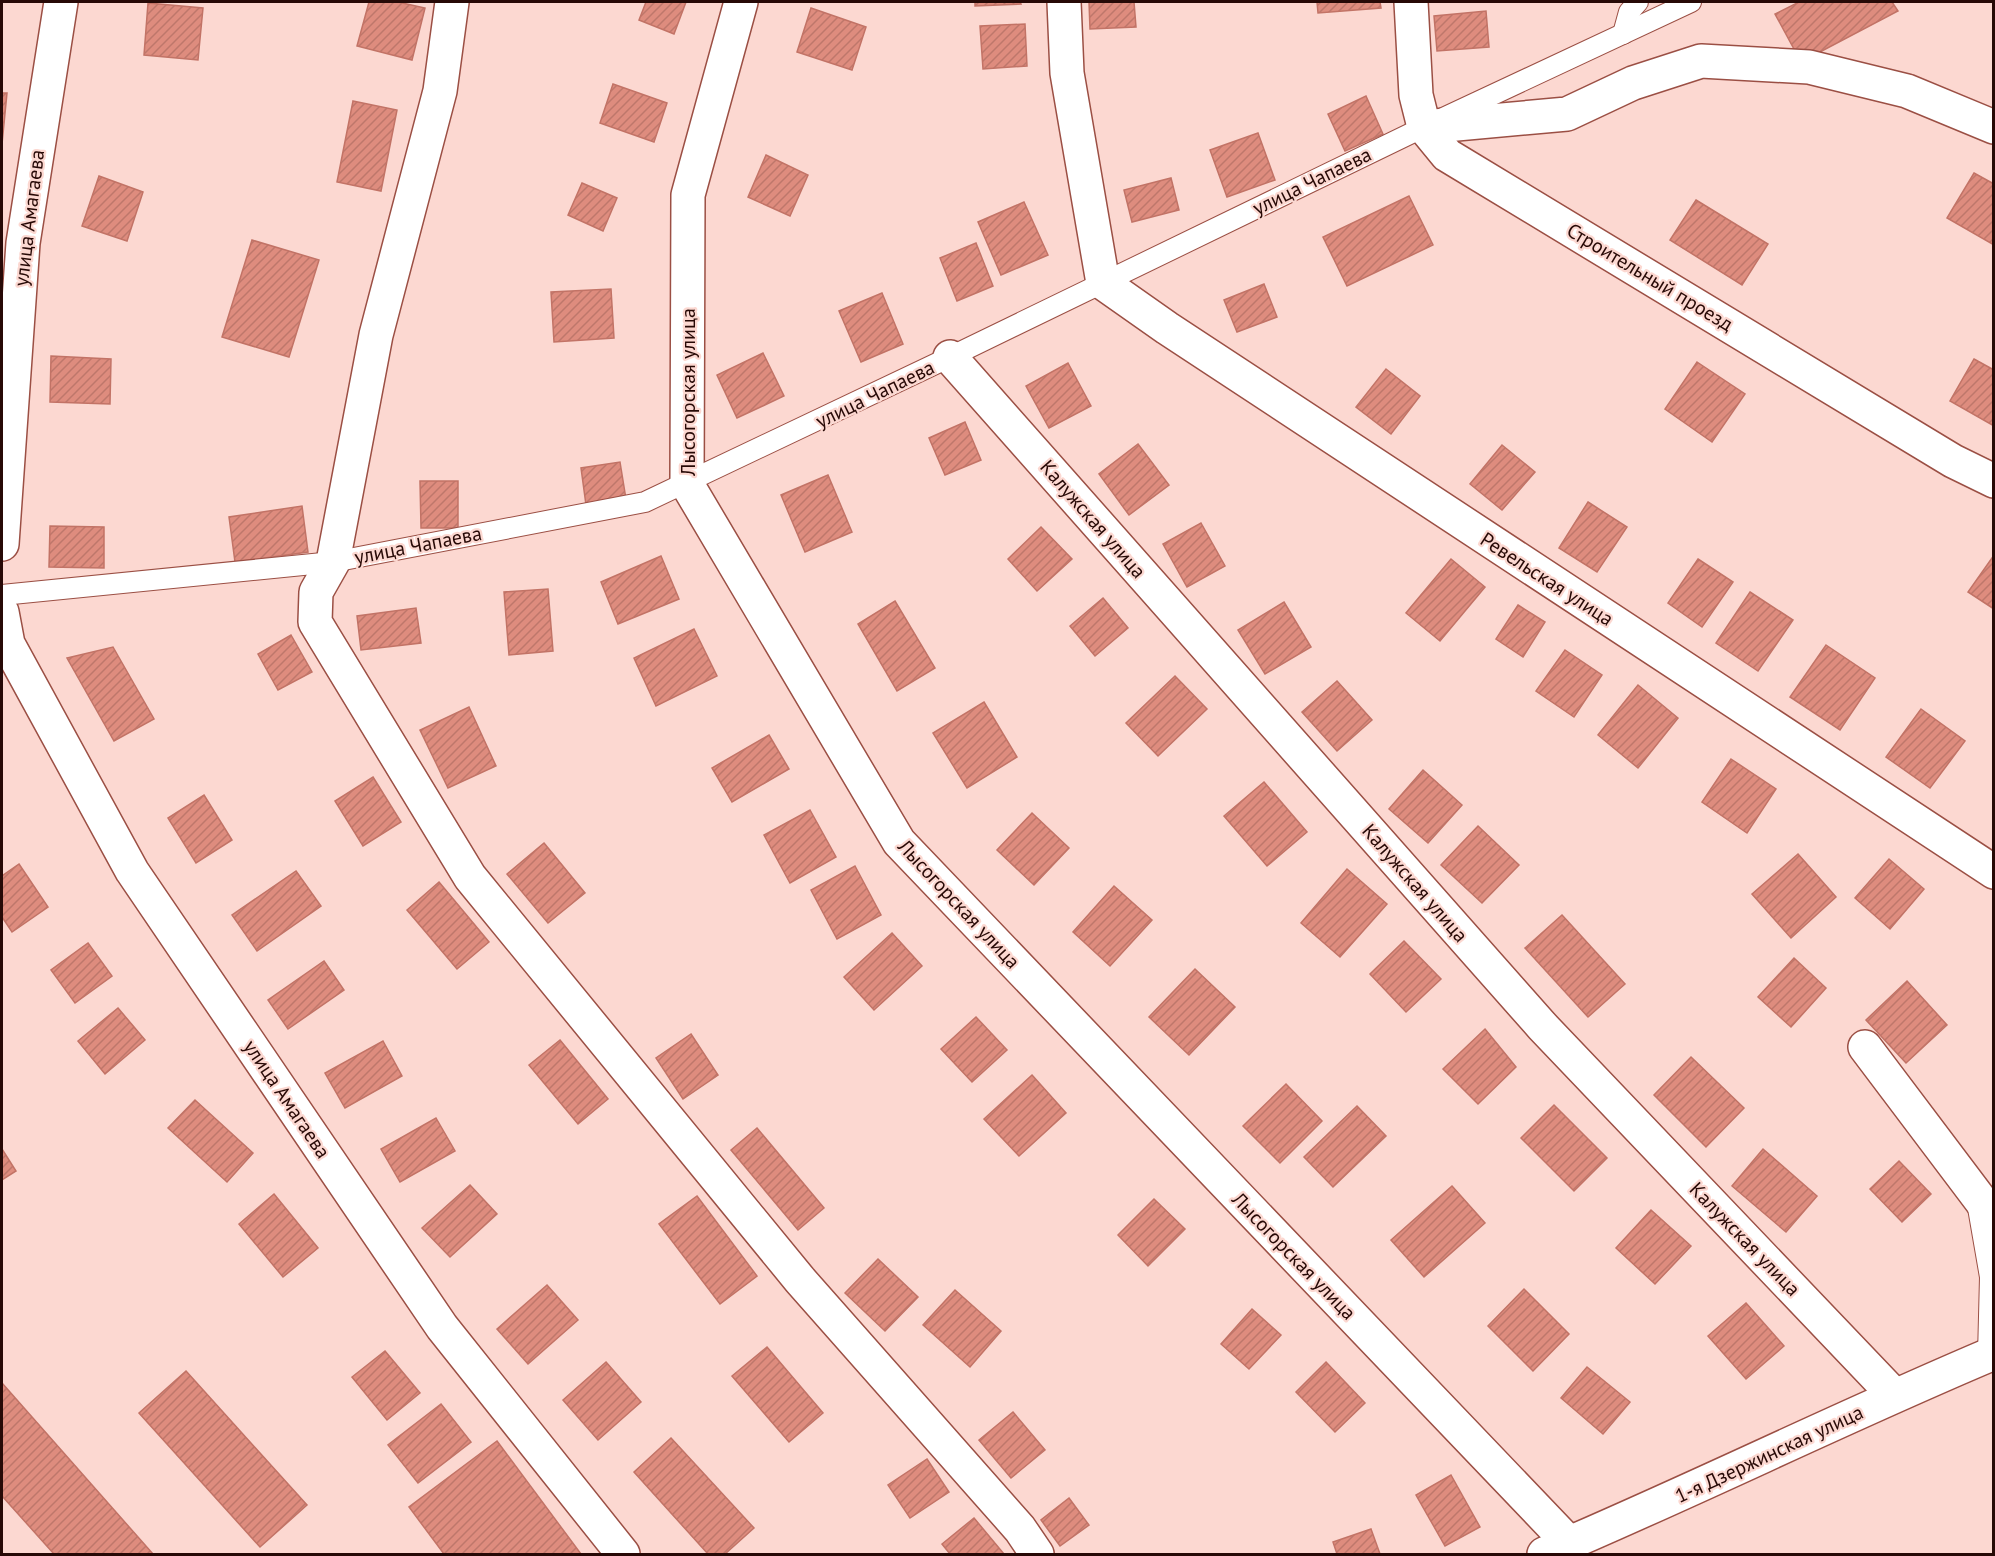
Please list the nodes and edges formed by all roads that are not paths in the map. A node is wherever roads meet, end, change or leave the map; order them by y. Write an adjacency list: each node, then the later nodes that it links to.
1 (61, 2): 15 (street, улица Амагаева)
2 (452, 2): 16 (street)
3 (741, 2): 14 (street, Лысогорская улица)
4 (1064, 2): 11 (street)
5 (1411, 2): 9 (street, Строительный проезд)
6 (1638, 2): 8 (lane)
7 (1691, 2): 8 (lane, улица Чапаева)
8 (1623, 34): 9 (lane, улица Чапаева)
9 (1424, 126): 10 (street); 11 (lane, улица Чапаева); 13 (street, Строительный проезд)
10 (1994, 127)
11 (1103, 283): 12 (lane, улица Чапаева); 19 (street, Ревельская улица)
12 (950, 357): 14 (lane, улица Чапаева); 23 (street, Калужская улица)
13 (1994, 481)
14 (687, 484): 16 (lane, улица Чапаева); 24 (street, Лысогорская улица)
15 (2, 544)
16 (333, 562): 17 (lane, улица Чапаева); 26 (street)
17 (2, 595)
18 (2, 612): 25 (street, улица Амагаева)
19 (1994, 872)
20 (1865, 1047): 21 (street)
21 (1984, 1205): 22 (lane)
22 (1991, 1354): 23 (street, 1-я Дзержинская улица)
23 (1894, 1395): 24 (street, 1-я Дзержинская улица)
24 (1557, 1549)
25 (623, 1554)
26 (1037, 1554)

